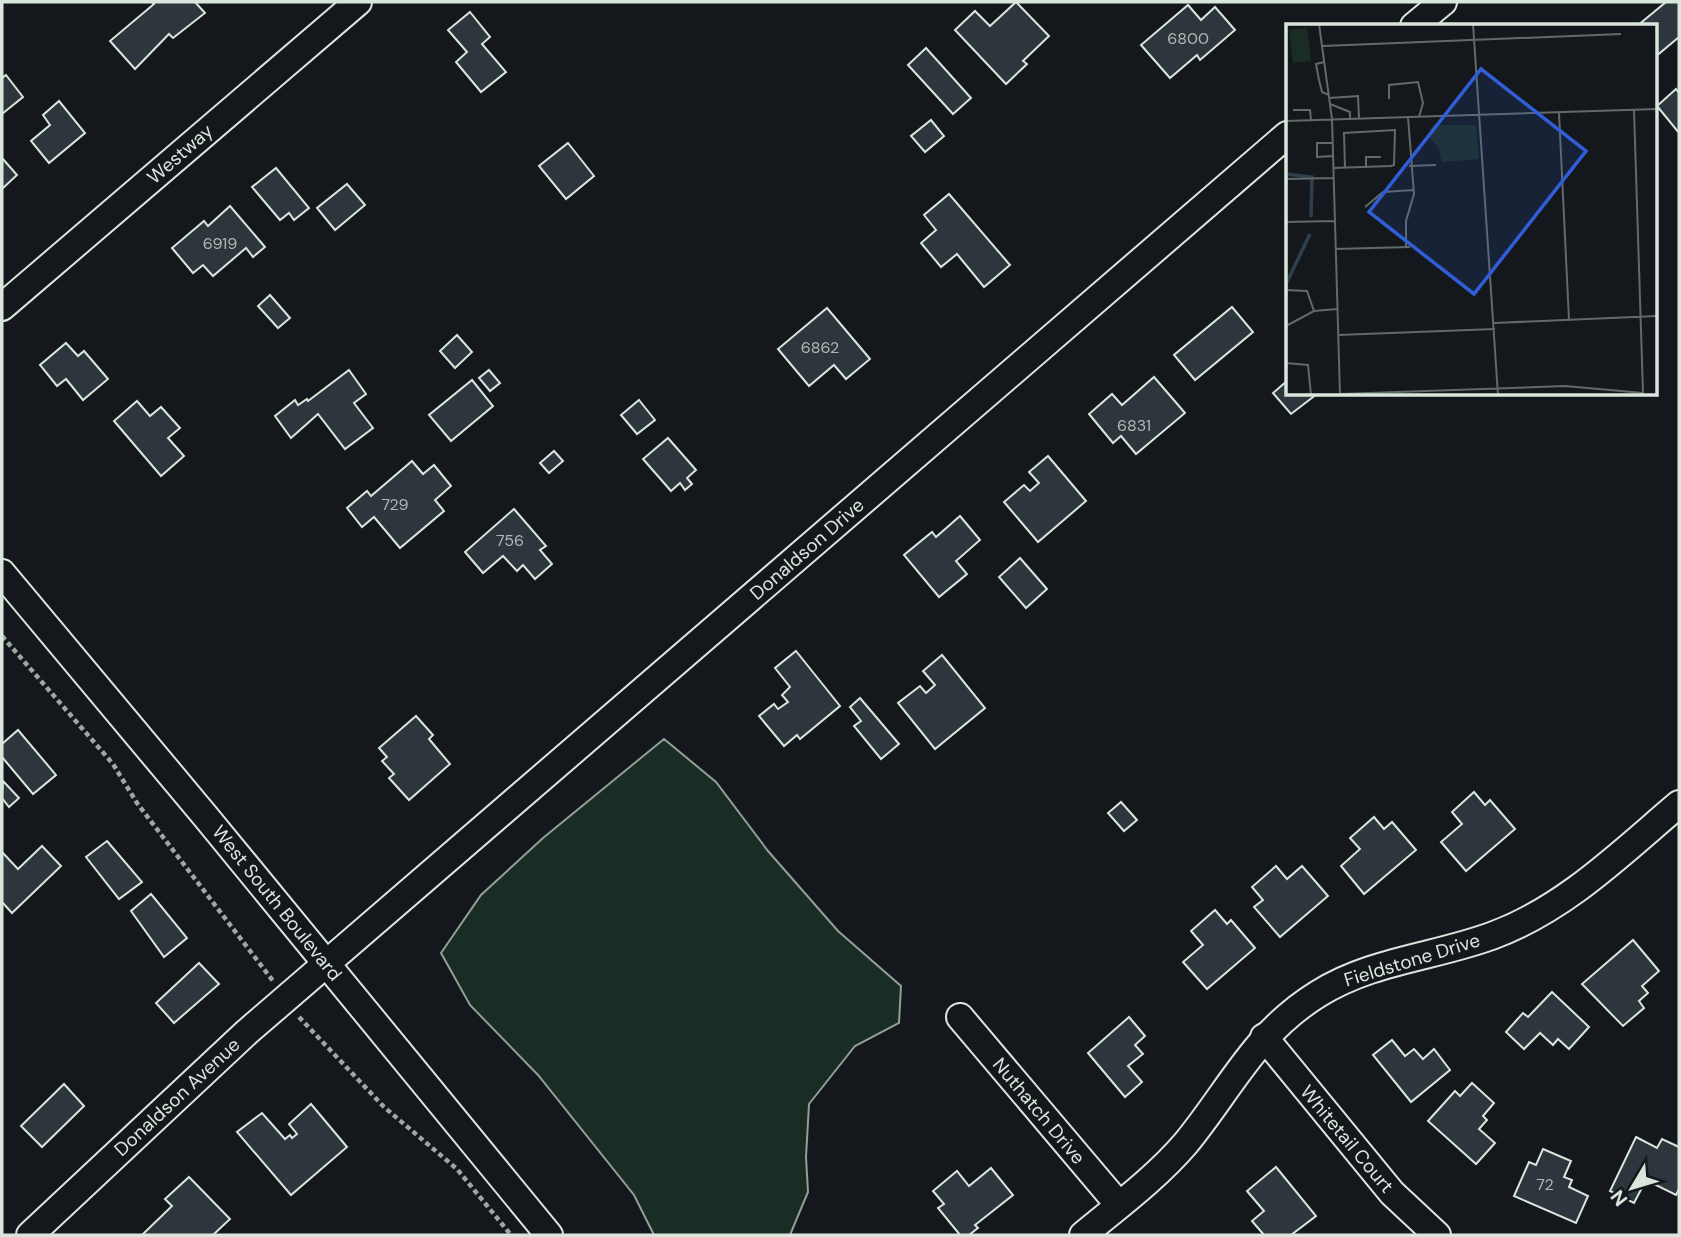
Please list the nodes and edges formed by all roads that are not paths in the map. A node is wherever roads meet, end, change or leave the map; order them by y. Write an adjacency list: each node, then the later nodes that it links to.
1 (358, 2): 5 (street, Westway)
2 (1443, 2): 3 (street)
3 (1416, 24)
4 (1286, 136): 8 (street, Donaldson Drive)
5 (2, 307)
6 (2, 573): 8 (street, West South Boulevard)
7 (1679, 804): 10 (street, Fieldstone Drive)
8 (326, 963): 12 (street, Donaldson Avenue); 13 (street, West South Boulevard)
9 (960, 1017): 11 (street, Nuthatch Drive)
10 (1264, 1037): 11 (street, Fieldstone Drive); 15 (street, Whitetail Court)
11 (1119, 1205): 14 (street, Fieldstone Drive)
12 (30, 1235)
13 (549, 1235)
14 (1083, 1235)
15 (1437, 1235)

